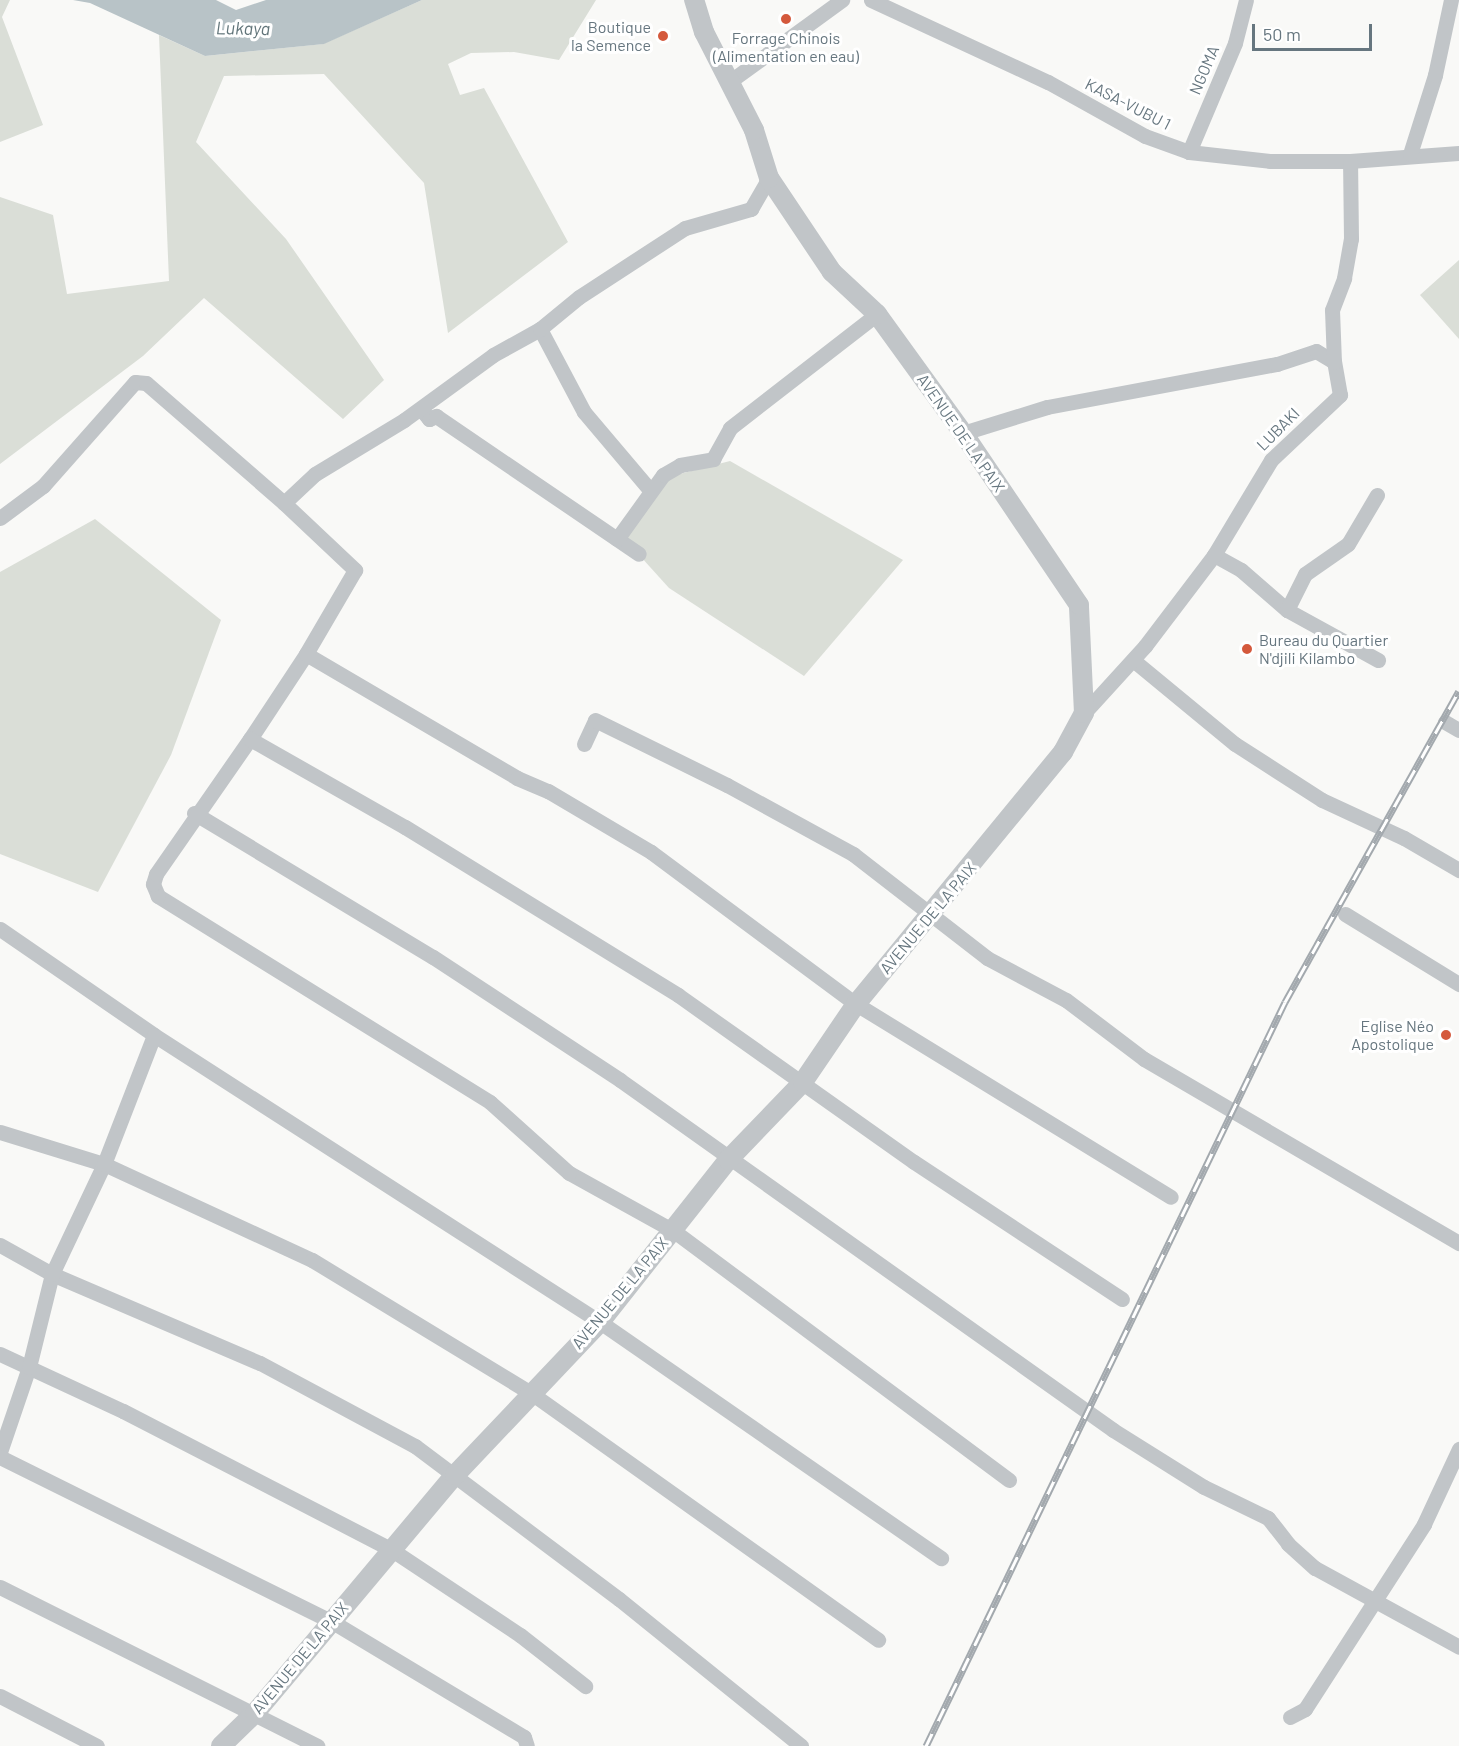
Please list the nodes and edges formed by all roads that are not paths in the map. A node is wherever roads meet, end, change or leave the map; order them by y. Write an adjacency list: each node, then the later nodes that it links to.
1 (694, 0): 6 (street, AVENUE DE LA PAIX)
2 (842, 0): 6 (street)
3 (871, 0): 7 (street, KASA-VUBU 1)
4 (1246, 0): 7 (street, NGOMA)
5 (1451, 0): 8 (street)
6 (729, 82): 11 (street, AVENUE DE LA PAIX)
7 (1189, 152): 10 (street, KASA-VUBU 1)
8 (1410, 154): 9 (street, KASA-VUBU 1); 10 (street, KASA-VUBU 1)
9 (1457, 154)
10 (1350, 161): 14 (street, LUBAKI)
11 (769, 178): 12 (street, AVENUE DE LA PAIX); 13 (street)
12 (877, 314): 16 (street, AVENUE DE LA PAIX); 17 (street)
13 (540, 329): 15 (street); 17 (street)
14 (1334, 362): 16 (street); 23 (street, LUBAKI)
15 (421, 409): 19 (street); 21 (street)
16 (963, 433): 28 (street, AVENUE DE LA PAIX)
17 (650, 490): 21 (street)
18 (1377, 495): 24 (street)
19 (284, 503): 20 (street); 25 (street)
20 (0, 518)
21 (617, 539): 22 (street)
22 (639, 554)
23 (1214, 555): 24 (street); 26 (street, LUBAKI)
24 (1287, 610): 27 (street)
25 (306, 654): 31 (street); 39 (street)
26 (1133, 660): 28 (street, LUBAKI); 34 (street)
27 (1378, 660)
28 (1084, 713): 36 (street, AVENUE DE LA PAIX)
29 (1445, 722): 30 (street)
30 (1459, 730)
31 (250, 739): 33 (street); 41 (street)
32 (584, 744): 36 (street)
33 (194, 813): 43 (street); 46 (street)
34 (1459, 870)
35 (1345, 914): 38 (street)
36 (930, 916): 39 (street, AVENUE DE LA PAIX); 47 (street)
37 (0, 929): 40 (street)
38 (1459, 984)
39 (856, 1004): 41 (street, AVENUE DE LA PAIX); 45 (street)
40 (154, 1035): 44 (street); 51 (street)
41 (803, 1082): 43 (street, AVENUE DE LA PAIX); 50 (street)
42 (0, 1132): 44 (street)
43 (728, 1160): 46 (street, AVENUE DE LA PAIX); 63 (street)
44 (104, 1164): 49 (street); 54 (street)
45 (1171, 1197)
46 (672, 1230): 51 (street, AVENUE DE LA PAIX); 59 (street)
47 (1459, 1243)
48 (0, 1245): 49 (street)
49 (52, 1274): 53 (street); 58 (street)
50 (1122, 1299)
51 (600, 1322): 54 (street, AVENUE DE LA PAIX); 61 (street)
52 (0, 1354): 53 (street)
53 (29, 1367): 56 (street); 60 (street)
54 (531, 1393): 58 (street, AVENUE DE LA PAIX); 65 (street)
55 (1459, 1449): 63 (street)
56 (0, 1452)
57 (0, 1457): 64 (street)
58 (455, 1475): 60 (street, AVENUE DE LA PAIX); 75 (street)
59 (1009, 1480)
60 (392, 1550): 64 (street, AVENUE DE LA PAIX); 67 (street)
61 (940, 1558)
62 (0, 1587): 69 (street)
63 (1375, 1598): 66 (street); 70 (street)
64 (331, 1621): 69 (street, AVENUE DE LA PAIX); 74 (street)
65 (878, 1640)
66 (1459, 1647)
67 (585, 1686)
68 (0, 1695): 71 (street)
69 (255, 1713): 72 (street, AVENUE DE LA PAIX); 73 (street)
70 (1290, 1717)
71 (97, 1746)
72 (221, 1746)
73 (317, 1746)
74 (527, 1746)
75 (801, 1746)

